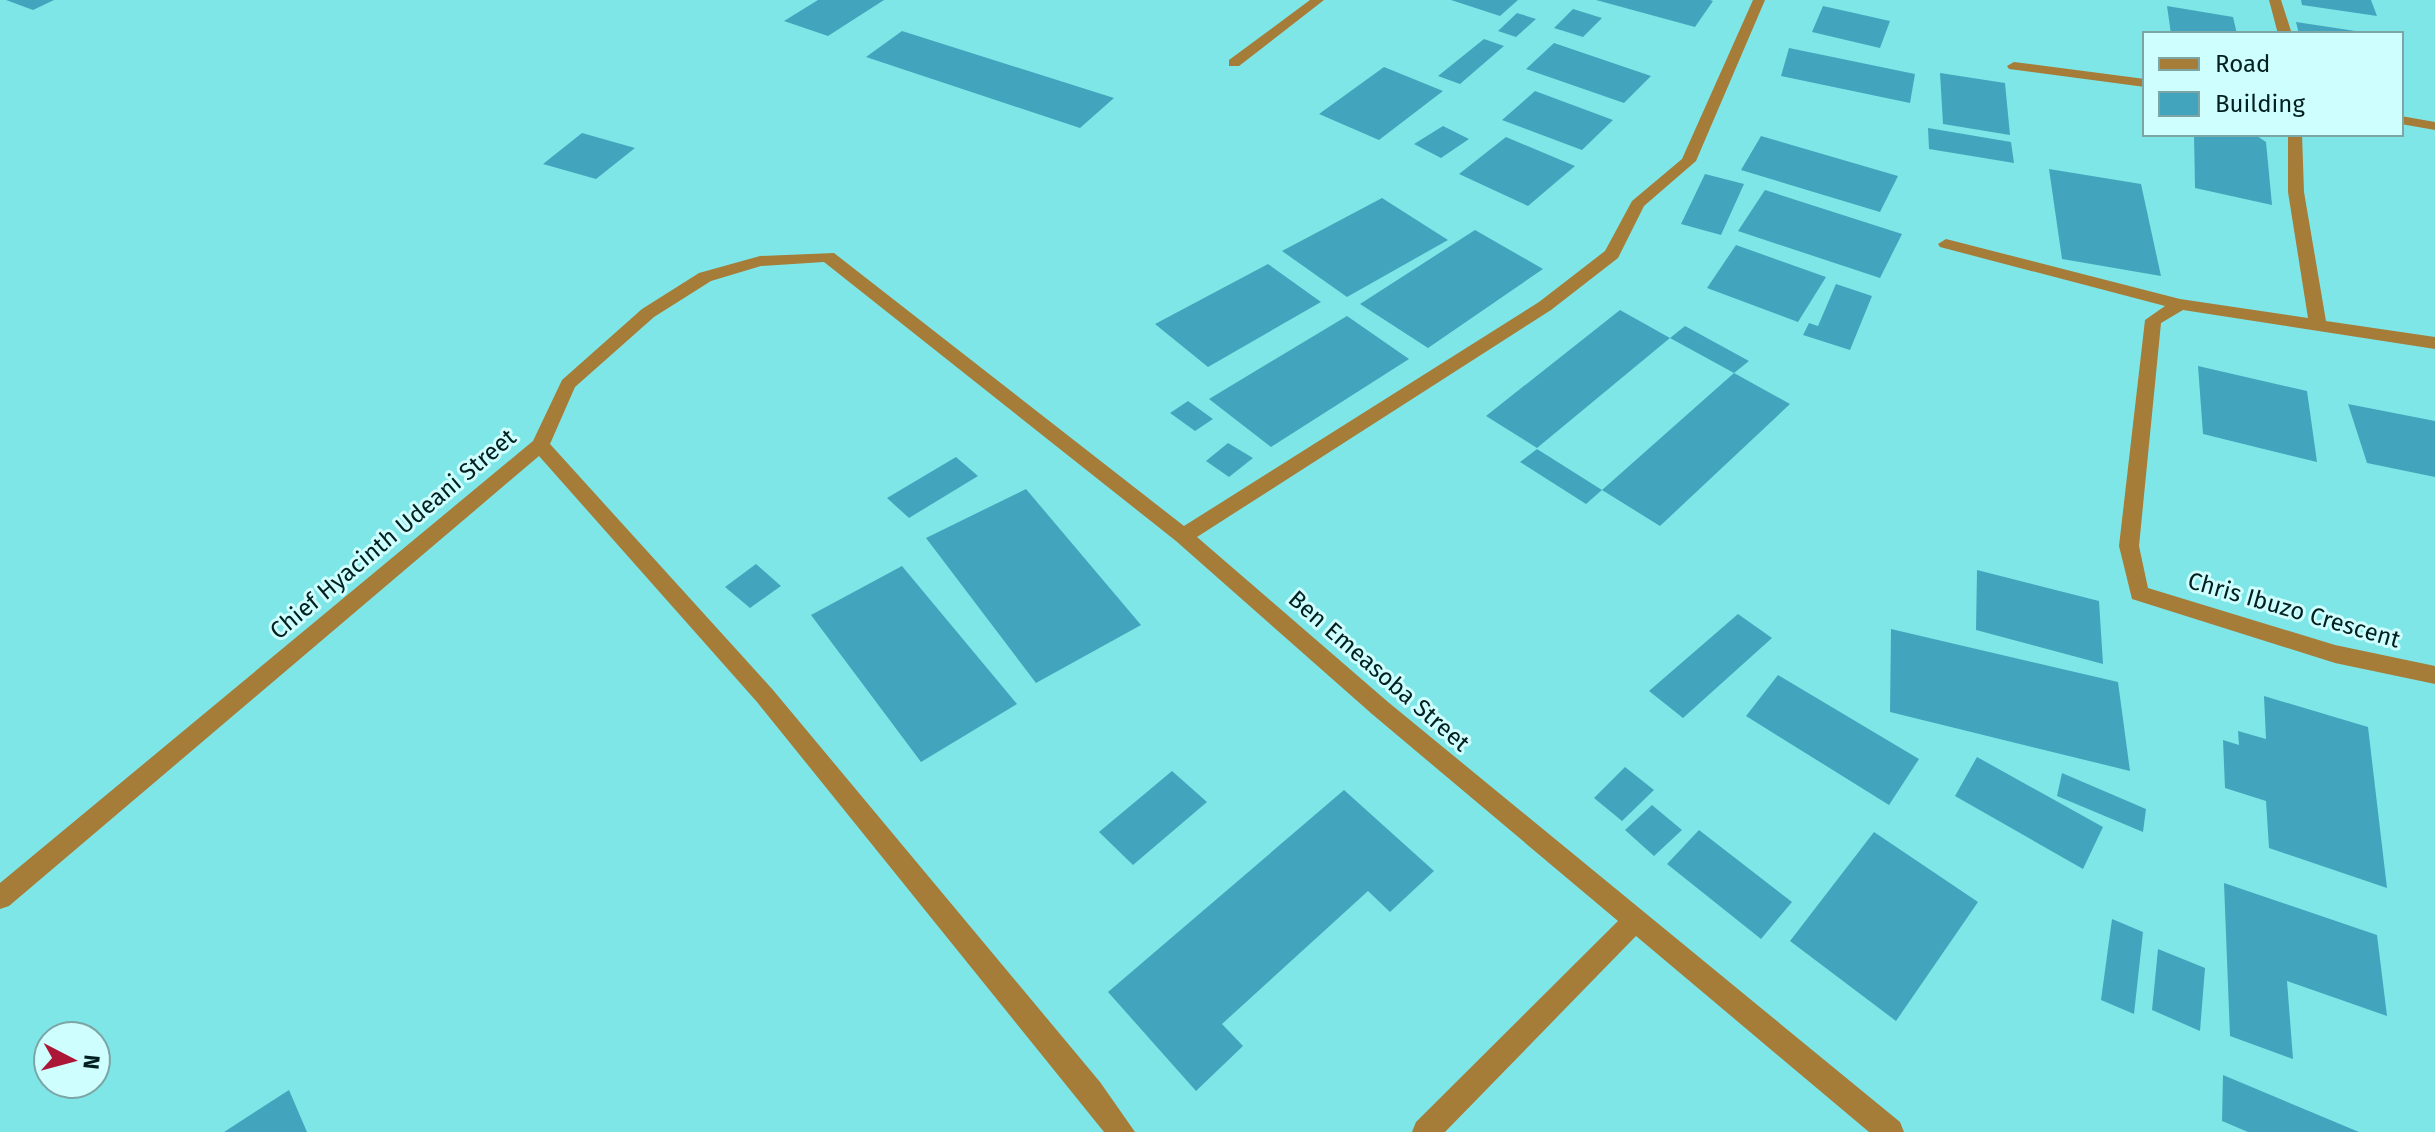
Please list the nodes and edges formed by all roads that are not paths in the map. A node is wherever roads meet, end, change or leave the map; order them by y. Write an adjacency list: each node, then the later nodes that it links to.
1 (1318, 0): 5 (street)
2 (1759, 0): 17 (street)
3 (2275, 0): 4 (street)
4 (2284, 32)
5 (1234, 63)
6 (2014, 66): 7 (street)
7 (2143, 83)
8 (2403, 120): 9 (street)
9 (2435, 126)
10 (2295, 136): 14 (street)
11 (1946, 244): 13 (street)
12 (828, 257): 16 (street, Chief Hyacinth Udeani Street); 17 (street, Ben Emeasoba Street)
13 (2180, 304): 14 (street); 18 (street, Chris Ibuzo Crescent)
14 (2318, 325): 15 (street)
15 (2435, 343)
16 (540, 445): 19 (street, Chief Hyacinth Udeani Street); 21 (street)
17 (1183, 536): 20 (street, Ben Emeasoba Street)
18 (2435, 675)
19 (0, 898)
20 (1635, 920): 22 (street); 23 (street, Ben Emeasoba Street)
21 (1121, 1132)
22 (1426, 1132)
23 (1890, 1132)

